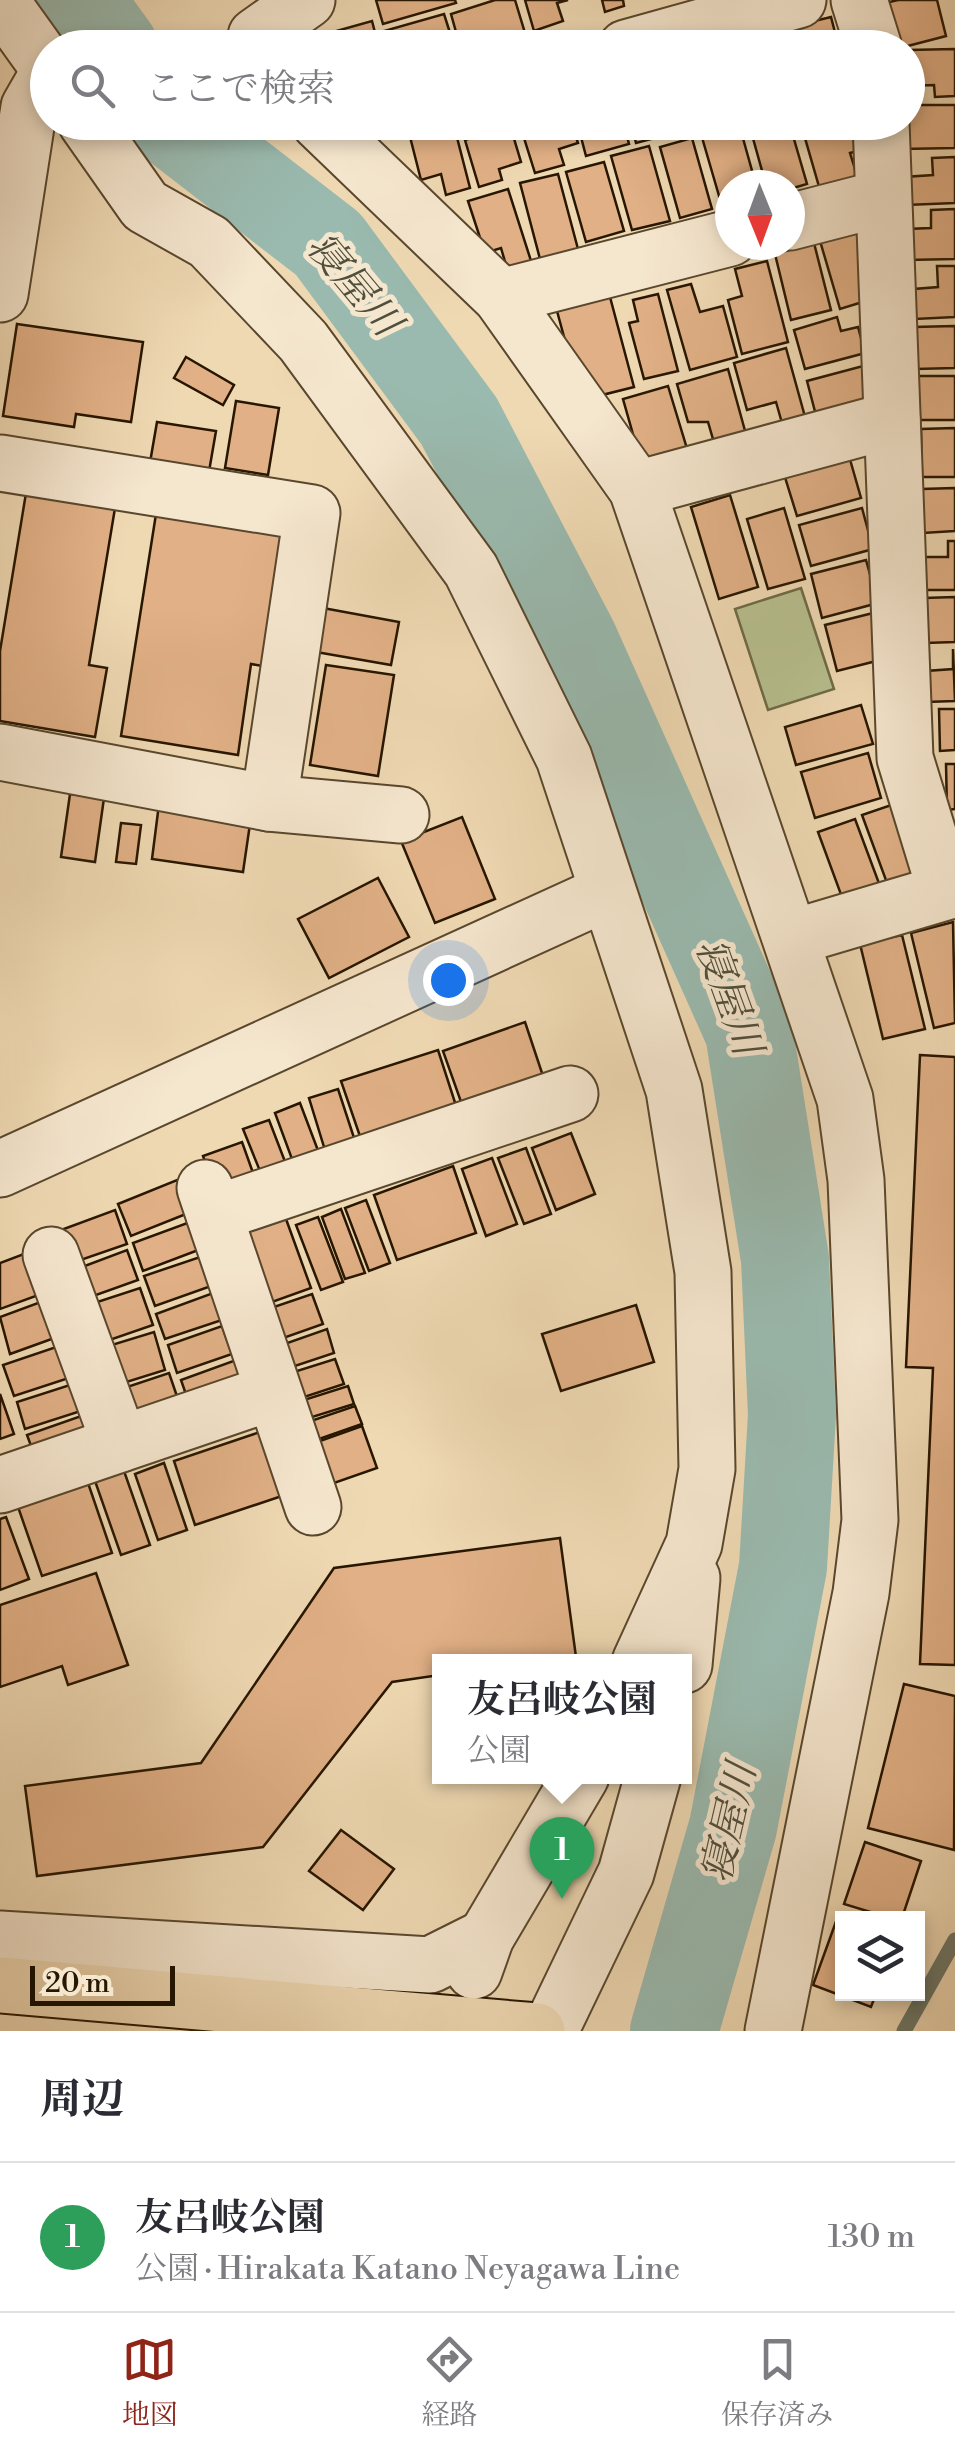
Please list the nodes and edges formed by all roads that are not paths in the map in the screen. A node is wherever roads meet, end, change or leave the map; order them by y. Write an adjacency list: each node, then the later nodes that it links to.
1 (0, 0): 8 (street)
2 (307, 0): 5 (street)
3 (858, 0): 7 (street)
4 (775, 3): 6 (street)
5 (250, 28)
6 (686, 30)
7 (868, 30)
8 (30, 44)
9 (30, 105): 16 (street)
10 (99, 140): 24 (street)
11 (348, 140): 17 (street)
12 (881, 140): 13 (street)
13 (884, 198): 14 (street); 18 (street)
14 (805, 218)
15 (715, 242): 17 (street)
16 (0, 294)
17 (501, 298): 20 (street)
18 (892, 420): 20 (street); 25 (street)
19 (0, 463): 22 (street)
20 (637, 489): 25 (street)
21 (0, 752): 22 (street)
22 (268, 803): 23 (street)
23 (401, 815)
24 (606, 893): 27 (street); 33 (street)
25 (790, 938): 42 (street)
26 (570, 1094): 29 (street)
27 (0, 1169)
28 (52, 1254): 30 (street)
29 (274, 1392): 30 (street); 32 (street)
30 (120, 1444): 31 (street)
31 (0, 1484)
32 (313, 1507)
33 (694, 1544): 34 (street); 35 (street)
34 (644, 1654)
35 (685, 1654)
36 (577, 1784): 38 (street)
37 (651, 1784): 41 (street)
38 (0, 1939)
39 (0, 1985): 40 (main road)
40 (537, 2031)
41 (550, 2031)
42 (773, 2031)

